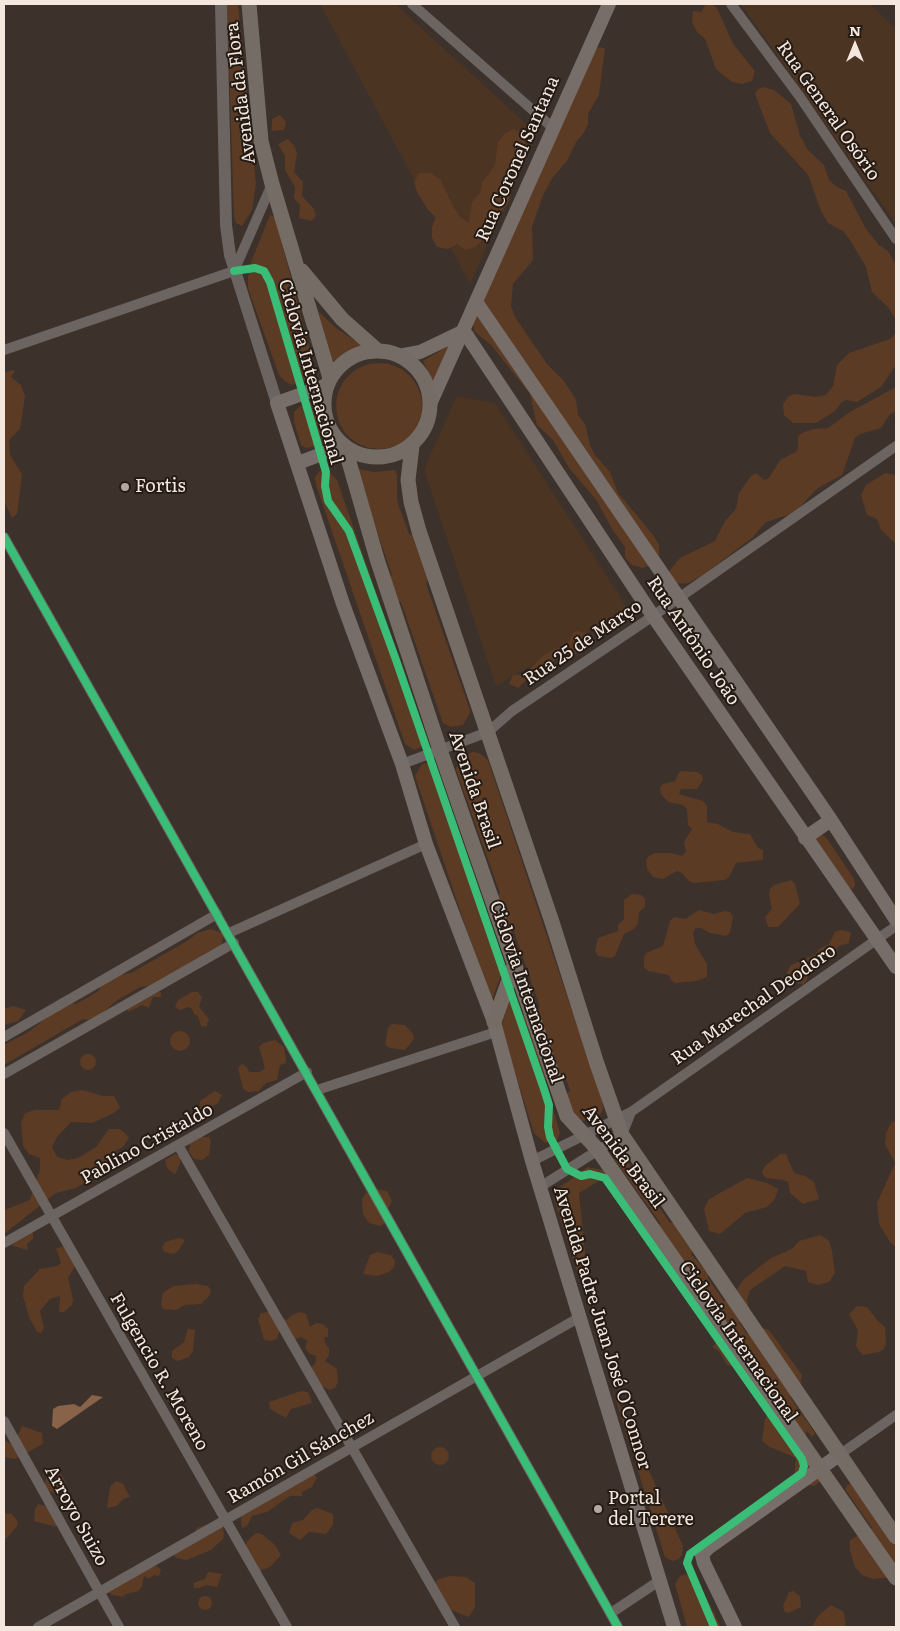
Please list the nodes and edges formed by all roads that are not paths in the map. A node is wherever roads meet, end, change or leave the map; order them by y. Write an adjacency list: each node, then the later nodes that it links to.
1 (221, 4): 10 (street, Avenida Padre Juan José O'Connor)
2 (249, 4): 7 (main road, Avenida da Flora)
3 (412, 4): 6 (street)
4 (609, 4): 6 (main road, Rua Coronel Santana)
5 (731, 4): 8 (street, Rua General Osório)
6 (553, 128): 11 (main road, Rua Coronel Santana)
7 (272, 184): 9 (main road, Avenida da Flora); 10 (street)
8 (896, 239)
9 (296, 264): 14 (main road, Avenida da Flora); 16 (main road, Avenida da Flora)
10 (234, 270): 13 (street); 18 (street, Avenida Padre Juan José O'Connor)
11 (476, 302): 12 (main road, Rua Coronel Santana); 24 (main road, Rua Antônio João)
12 (464, 331): 15 (main road); 17 (main road, Rua Coronel Santana); 25 (main road, Rua Antônio João)
13 (4, 350)
14 (377, 350): 15 (main road); 16 (main road)
15 (399, 356): 17 (main road)
16 (329, 382): 18 (main road); 21 (main road)
17 (431, 402): 19 (main road)
18 (277, 403): 22 (main road, Avenida Padre Juan José O'Connor)
19 (412, 446): 21 (main road); 26 (main road, Avenida Brasil)
20 (896, 446): 24 (street, Rua 25 de Março)
21 (344, 447): 22 (main road); 27 (main road, Avenida Brasil)
22 (298, 463): 28 (main road, Avenida Padre Juan José O'Connor)
23 (4, 537): 32 (street)
24 (679, 597): 25 (street, Rua 25 de Março); 29 (main road, Rua Antônio João)
25 (653, 616): 26 (street, Rua 25 de Março); 30 (main road, Rua Antônio João)
26 (488, 732): 27 (street, Rua 25 de Março); 46 (main road, Avenida Brasil)
27 (440, 750): 28 (street, Rua 25 de Março); 38 (main road, Avenida Brasil)
28 (402, 764): 31 (main road, Avenida Padre Juan José O'Connor)
29 (831, 820): 30 (main road); 33 (main road, Rua Antônio João)
30 (805, 838): 36 (main road, Rua Antônio João)
31 (426, 844): 35 (street); 40 (main road, Avenida Padre Juan José O'Connor)
32 (218, 914): 35 (street); 41 (street)
33 (896, 920)
34 (896, 926): 36 (street, Rua Marechal Deodoro)
35 (229, 933): 37 (street)
36 (876, 939): 39 (main road, Rua Antônio João); 45 (street, Rua Marechal Deodoro)
37 (234, 943): 42 (street); 43 (street)
38 (514, 966): 40 (main road); 48 (main road, Avenida Brasil)
39 (896, 967)
40 (495, 1027): 44 (street); 52 (main road, Avenida Padre Juan José O'Connor)
41 (4, 1037)
42 (307, 1072): 44 (street); 50 (street, Pablino Cristaldo)
43 (4, 1074)
44 (317, 1090): 57 (street)
45 (631, 1112): 46 (street, Rua Marechal Deodoro); 49 (street)
46 (616, 1117): 48 (street, Rua Marechal Deodoro); 49 (main road, Avenida Brasil)
47 (4, 1133): 54 (street, Fulgencio R. Moreno)
48 (583, 1134): 51 (main road, Avenida Brasil); 52 (street, Rua Marechal Deodoro)
49 (622, 1134): 51 (street); 61 (main road, Avenida Brasil)
50 (178, 1145): 54 (street, Pablino Cristaldo); 60 (street)
51 (598, 1150): 53 (street); 62 (main road, Avenida Brasil)
52 (532, 1161): 53 (main road, Avenida Padre Juan José O'Connor)
53 (540, 1187): 56 (main road, Avenida Padre Juan José O'Connor)
54 (51, 1216): 55 (street, Pablino Cristaldo); 63 (street, Fulgencio R. Moreno)
55 (4, 1244)
56 (580, 1317): 57 (street, Ramón Gil Sánchez); 66 (main road, Avenida Padre Juan José O'Connor)
57 (477, 1376): 60 (street, Ramón Gil Sánchez); 68 (street)
58 (896, 1415): 61 (street)
59 (4, 1421): 67 (street, Arroyo Suizo)
60 (352, 1447): 63 (street, Ramón Gil Sánchez); 72 (street)
61 (840, 1455): 62 (main road); 64 (main road, Avenida Brasil)
62 (821, 1469): 65 (main road, Avenida Brasil); 75 (main road)
63 (226, 1520): 67 (street, Ramón Gil Sánchez); 71 (street, Fulgencio R. Moreno)
64 (896, 1537)
65 (896, 1578)
66 (659, 1581): 68 (street); 74 (main road, Avenida Padre Juan José O'Connor)
67 (100, 1592): 69 (street, Ramón Gil Sánchez); 70 (street, Arroyo Suizo)
68 (611, 1614): 73 (street)
69 (38, 1627)
70 (119, 1627)
71 (287, 1627)
72 (455, 1627)
73 (618, 1627)
74 (674, 1627)
75 (735, 1627)

